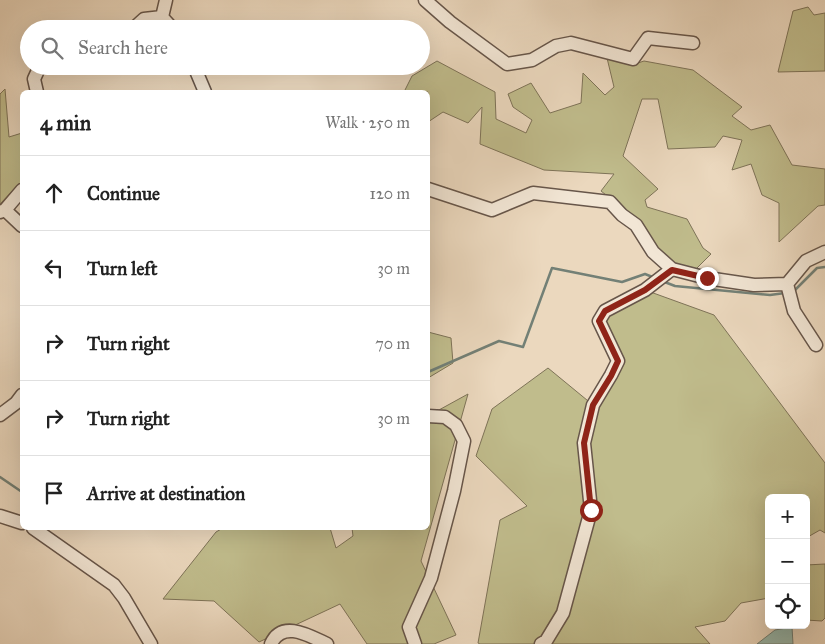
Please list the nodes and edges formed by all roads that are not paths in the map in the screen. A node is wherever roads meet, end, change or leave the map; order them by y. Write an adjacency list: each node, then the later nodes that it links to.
1 (166, 0): 3 (street)
2 (425, 0): 6 (street)
3 (162, 17): 4 (street); 5 (street)
4 (143, 20)
5 (165, 20)
6 (693, 43)
7 (36, 75): 9 (street)
8 (198, 75): 10 (street)
9 (37, 90)
10 (204, 90)
11 (430, 190): 16 (street)
12 (20, 192): 13 (street)
13 (2, 211): 14 (street)
14 (20, 224)
15 (825, 252): 17 (street)
16 (672, 270): 17 (street); 29 (street)
17 (787, 284): 18 (street)
18 (816, 345)
19 (20, 398): 20 (street)
20 (0, 415)
21 (430, 416): 28 (street)
22 (0, 516): 23 (street)
23 (20, 522)
24 (38, 530): 25 (street)
25 (151, 644)
26 (271, 644): 27 (street)
27 (327, 644)
28 (414, 644)
29 (541, 644)

